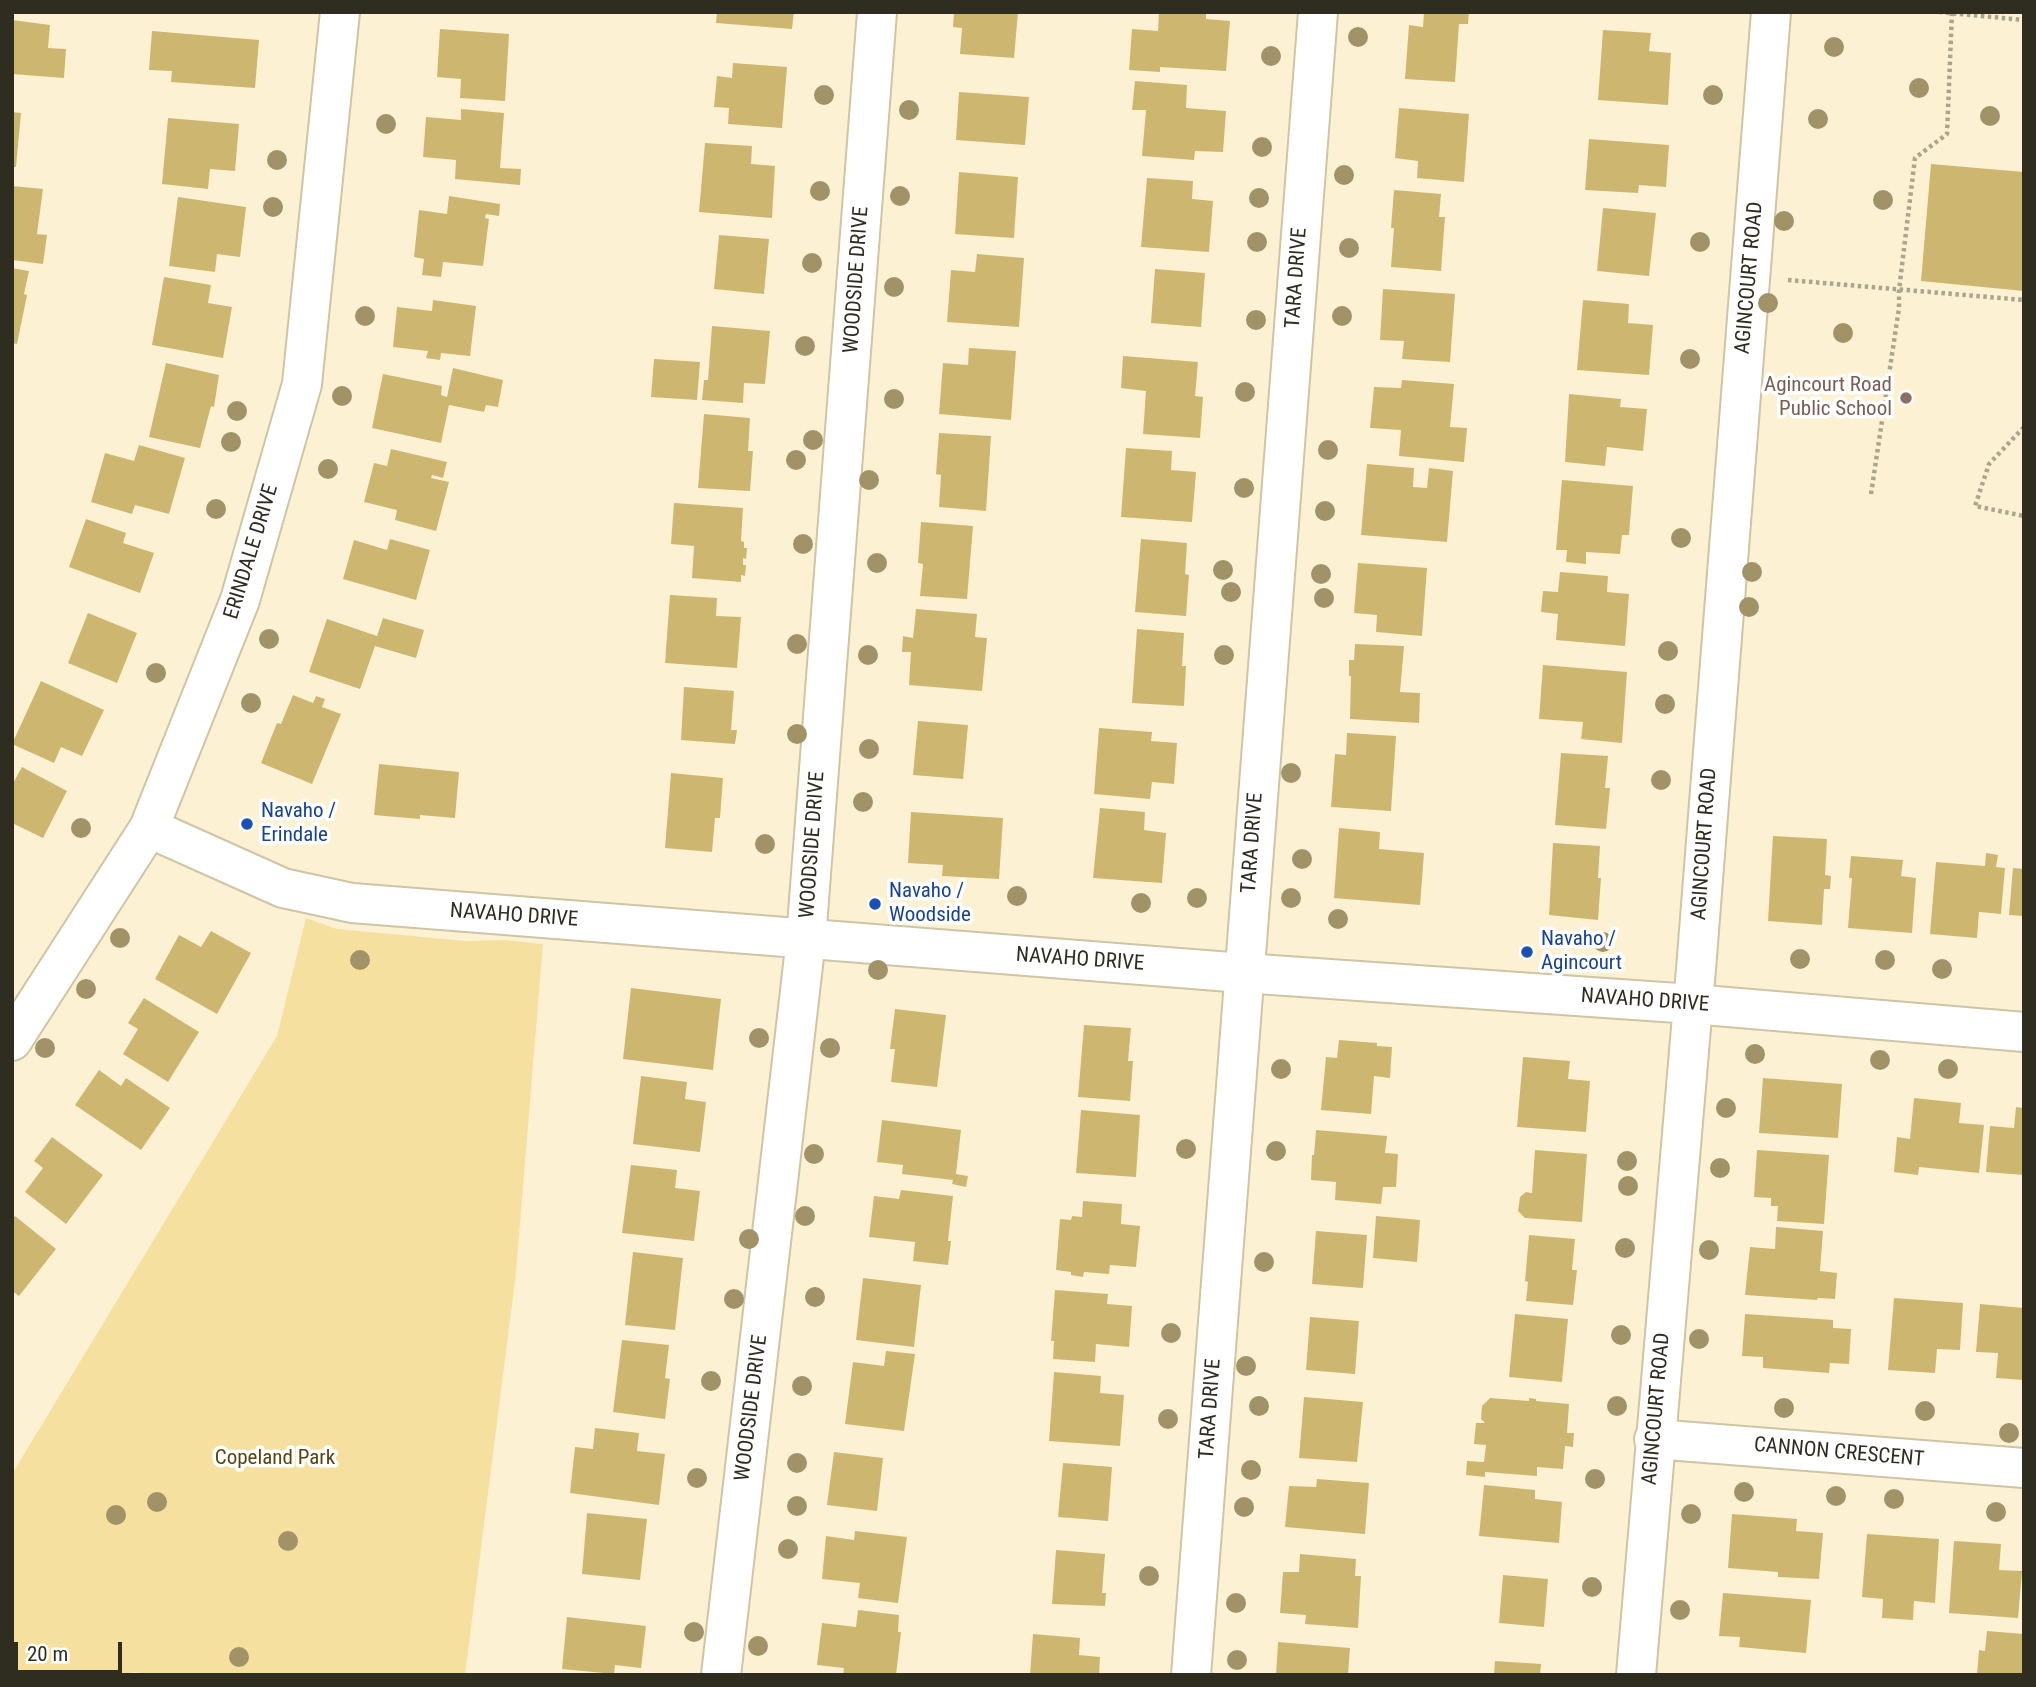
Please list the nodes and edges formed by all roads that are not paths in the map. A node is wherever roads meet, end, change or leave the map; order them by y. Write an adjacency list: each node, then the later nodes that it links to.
1 (340, 12): 5 (street, ERINDALE DRIVE)
2 (877, 12): 6 (street, WOODSIDE DRIVE)
3 (1318, 12): 7 (street, TARA DRIVE)
4 (1771, 12): 8 (street, AGINCOURT ROAD)
5 (149, 828): 6 (street, NAVAHO DRIVE); 10 (street, ERINDALE DRIVE)
6 (806, 939): 7 (street, NAVAHO DRIVE); 13 (street, WOODSIDE DRIVE)
7 (1243, 973): 8 (street, NAVAHO DRIVE); 14 (street, TARA DRIVE)
8 (1692, 1004): 9 (street, NAVAHO DRIVE); 11 (street, AGINCOURT ROAD)
9 (2024, 1032)
10 (12, 1041)
11 (1654, 1439): 12 (street, CANNON CRESCENT); 15 (street, AGINCOURT ROAD)
12 (2024, 1468)
13 (721, 1675)
14 (1191, 1675)
15 (1636, 1675)

